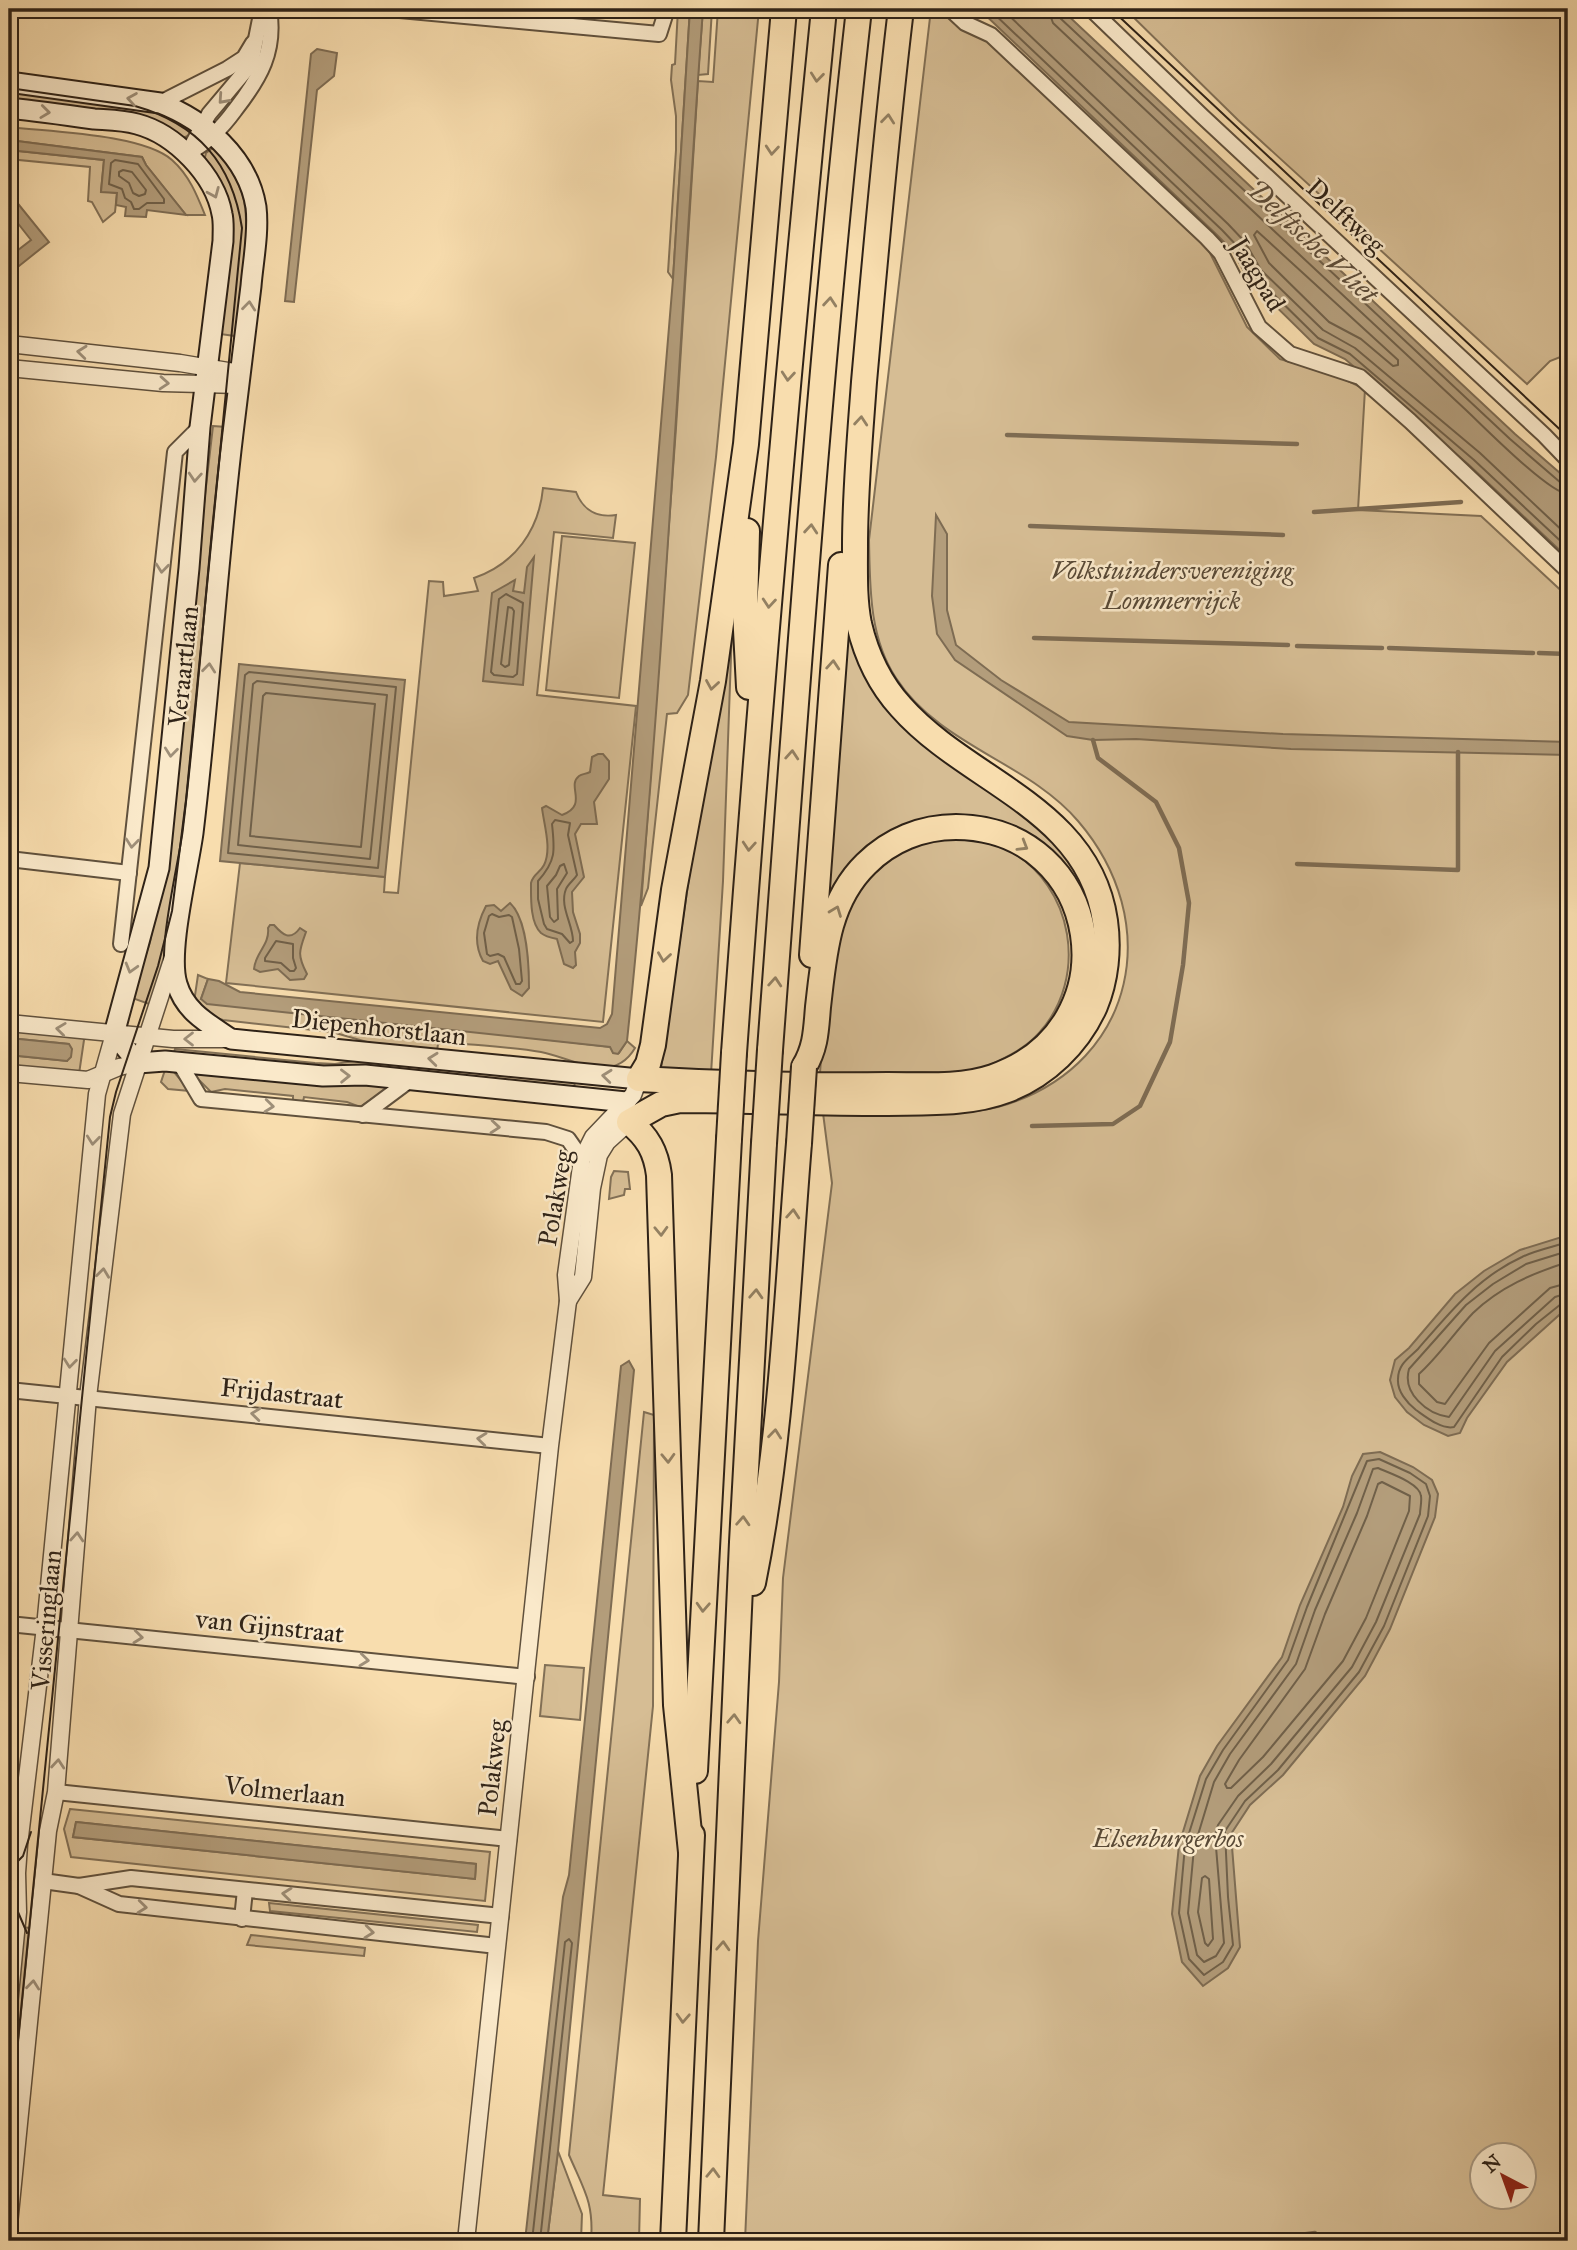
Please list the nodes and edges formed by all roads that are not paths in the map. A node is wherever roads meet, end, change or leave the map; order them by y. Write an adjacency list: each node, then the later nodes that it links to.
1 (261, 9): 11 (street)
2 (269, 9): 15 (street)
3 (389, 9): 4 (street)
4 (667, 9)
5 (784, 9): 22 (highway, one-way to 22)
6 (824, 9): 26 (highway, one-way to 26)
7 (859, 9): 54 (highway, one-way to 7, bridge)
8 (901, 9): 24 (highway, one-way to 8)
9 (950, 9): 25 (street, Jaagpad)
10 (1091, 9): 23 (street, Delftweg)
11 (254, 42): 13 (street); 15 (street, one-way to 15)
12 (9, 82): 13 (main road, Veraartlaan, one-way to 12)
13 (160, 103): 15 (main road, Veraartlaan)
14 (9, 108): 16 (main road, Veraartlaan, one-way to 16)
15 (208, 130): 16 (street); 20 (main road, Veraartlaan, one-way to 15)
16 (187, 154): 19 (main road, Veraartlaan, one-way to 19)
17 (9, 344): 19 (street, one-way to 17)
18 (9, 368): 19 (street, one-way to 19)
19 (206, 376): 20 (street); 21 (main road, Veraartlaan)
20 (239, 379): 31 (main road, Veraartlaan, one-way to 20)
21 (200, 427): 28 (street, Veraartlaan, one-way to 28); 29 (main road, Veraartlaan, one-way to 29)
22 (747, 444): 26 (highway); 41 (highway, one-way to 41)
23 (1568, 460)
24 (855, 489): 36 (highway, one-way to 24); 43 (highway)
25 (1568, 571)
26 (754, 778): 58 (highway, one-way to 58, bridge)
27 (9, 859): 28 (street)
28 (129, 873): 29 (street); 30 (street, Veraartlaan)
29 (150, 903): 33 (main road, Veraartlaan, one-way to 33)
30 (121, 944)
31 (175, 952): 34 (street, Veraartlaan); 35 (main road, Veraartlaan)
32 (9, 1023): 33 (street, Diepenhorstlaan, one-way to 32)
33 (114, 1034): 34 (street, Diepenhorstlaan); 38 (main road); 40 (street, Veraartlaan)
34 (147, 1037): 35 (street, Diepenhorstlaan, one-way to 34); 38 (street, Veraartlaan)
35 (231, 1039): 41 (main road, Diepenhorstlaan, one-way to 35)
36 (807, 1056): 41 (highway, one-way to 41); 54 (highway, one-way to 36, bridge)
37 (179, 1062): 38 (main road, Diepenhorstlaan); 42 (main road, Diepenhorstlaan, one-way to 42); 44 (street, one-way to 44)
38 (138, 1063): 40 (street, Diepenhorstlaan); 49 (street, Visseringlaan, one-way to 38)
39 (9, 1073): 40 (street, Diepenhorstlaan)
40 (103, 1073): 48 (street, Visseringlaan, one-way to 48)
41 (639, 1079): 43 (street, Polakweg)
42 (410, 1080): 43 (main road, Diepenhorstlaan); 44 (street, Diepenhorstlaan)
43 (623, 1112): 45 (street, Polakweg); 46 (street, Polakweg); 58 (highway, one-way to 58)
44 (363, 1115): 45 (street, one-way to 45)
45 (582, 1159): 46 (street, Polakweg)
46 (568, 1301): 50 (street, Polakweg)
47 (9, 1390): 48 (street, Frijdastraat)
48 (67, 1395): 49 (street, Frijdastraat); 52 (street, Visseringlaan)
49 (88, 1397): 50 (street, Frijdastraat, one-way to 49); 53 (street, Visseringlaan, one-way to 49)
50 (550, 1446): 55 (street, Polakweg)
51 (9, 1623): 52 (street, van Gijnstraat)
52 (45, 1627): 53 (street, van Gijnstraat); 59 (street, Visseringlaan)
53 (70, 1630): 55 (street, van Gijnstraat, one-way to 55); 56 (street, Visseringlaan, one-way to 53)
54 (737, 1663): 70 (highway, one-way to 54)
55 (527, 1677): 57 (street, Polakweg)
56 (56, 1792): 57 (street, Volmerlaan); 60 (street, Visseringlaan)
57 (509, 1839): 63 (street, Polakweg)
58 (691, 1852): 69 (highway, one-way to 69)
59 (13, 1877): 60 (street); 66 (street, Visseringlaan)
60 (43, 1881): 61 (street); 67 (street, Visseringlaan, one-way to 60)
61 (79, 1886): 62 (street); 64 (street, one-way to 64)
62 (244, 1890): 63 (street, one-way to 62); 64 (street)
63 (501, 1916): 65 (street, Polakweg)
64 (242, 1919): 65 (street, one-way to 65)
65 (497, 1946): 68 (street, Polakweg)
66 (9, 2004)
67 (9, 2224)
68 (467, 2241)
69 (673, 2241)
70 (711, 2241)

